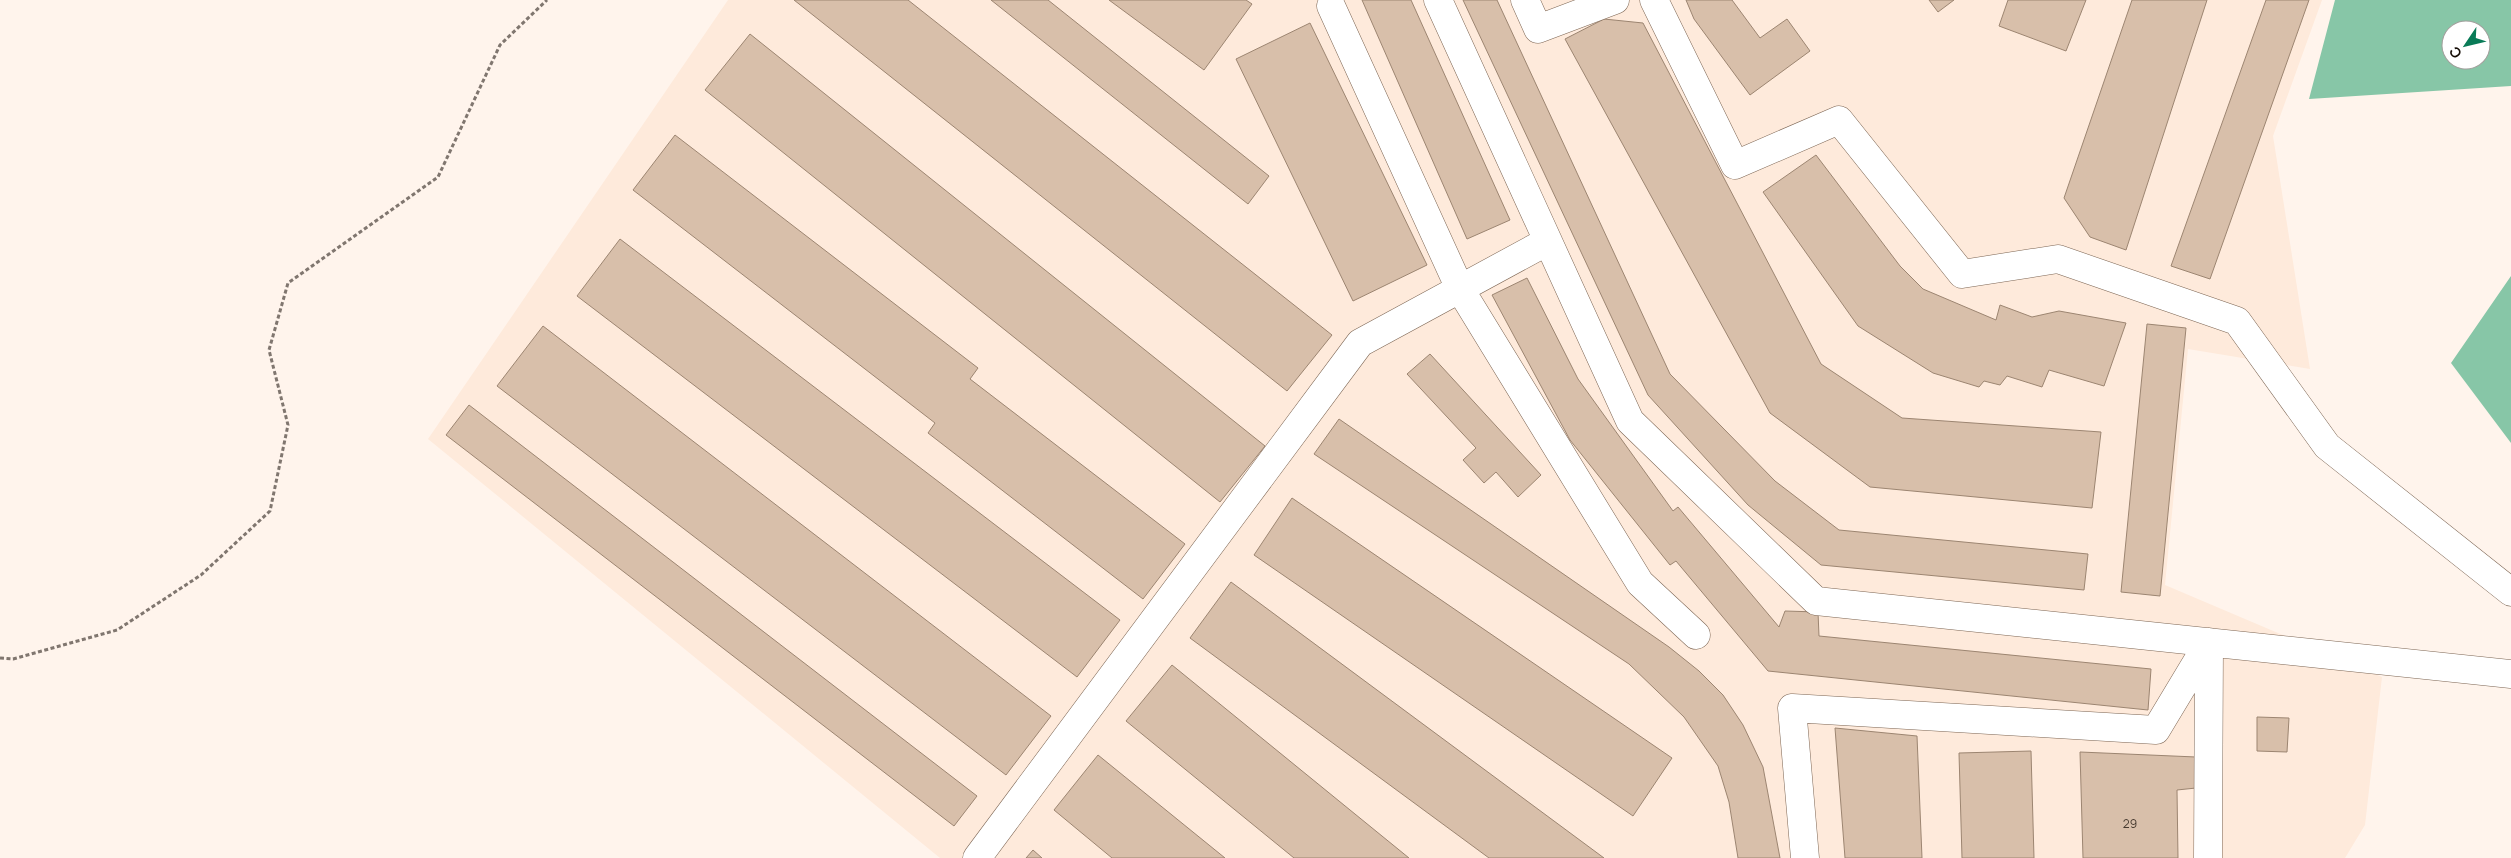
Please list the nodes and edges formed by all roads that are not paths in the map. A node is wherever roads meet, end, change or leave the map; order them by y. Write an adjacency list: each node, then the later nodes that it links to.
1 (1438, 0): 6 (lane)
2 (1525, 0): 3 (lane)
3 (1615, 0)
4 (1654, 0): 8 (lane)
5 (1332, 6): 7 (lane)
6 (1548, 242): 7 (lane); 10 (lane)
7 (1460, 289): 9 (lane); 12 (lane)
8 (2511, 592)
9 (1696, 636)
10 (2209, 642): 11 (lane); 13 (lane); 14 (lane)
11 (2511, 674)
12 (977, 858)
13 (1805, 858)
14 (2208, 858)

